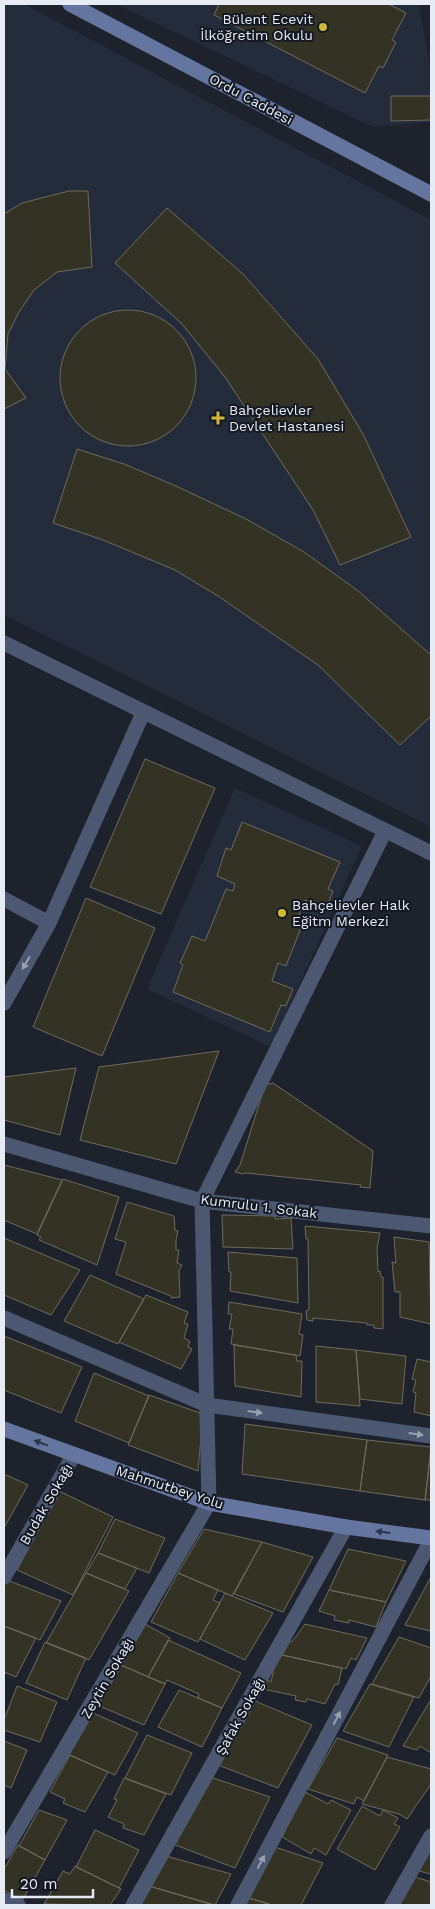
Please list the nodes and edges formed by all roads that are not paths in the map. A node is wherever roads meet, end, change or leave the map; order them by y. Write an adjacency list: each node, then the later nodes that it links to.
1 (70, 4): 2 (main road, Ordu Caddesi)
2 (431, 194)
3 (4, 643): 4 (street)
4 (143, 713): 5 (street); 8 (street)
5 (385, 831): 6 (street); 11 (street)
6 (431, 853)
7 (4, 899): 8 (street)
8 (49, 923): 9 (street, one-way to 9)
9 (4, 1003)
10 (4, 1144): 11 (street, Kumrulu 1. Sokak)
11 (202, 1201): 12 (street, Kumrulu 1. Sokak); 14 (street)
12 (431, 1226)
13 (4, 1318): 14 (street)
14 (207, 1405): 16 (street, one-way to 16); 18 (street)
15 (4, 1429): 17 (main road, Mahmutbey Yolu, one-way to 15)
16 (431, 1436)
17 (74, 1456): 18 (main road, Mahmutbey Yolu); 21 (street, Budak Sokağı)
18 (209, 1503): 19 (main road, Mahmutbey Yolu); 23 (street, Zeytin Sokağı)
19 (346, 1527): 20 (main road, Mahmutbey Yolu, one-way to 19); 26 (street, Şafak Sokağı)
20 (431, 1539): 27 (street, one-way to 20)
21 (4, 1578)
22 (431, 1836): 28 (street)
23 (4, 1852)
24 (4, 1900): 25 (street)
25 (18, 1905)
26 (133, 1905)
27 (238, 1905)
28 (392, 1905)

